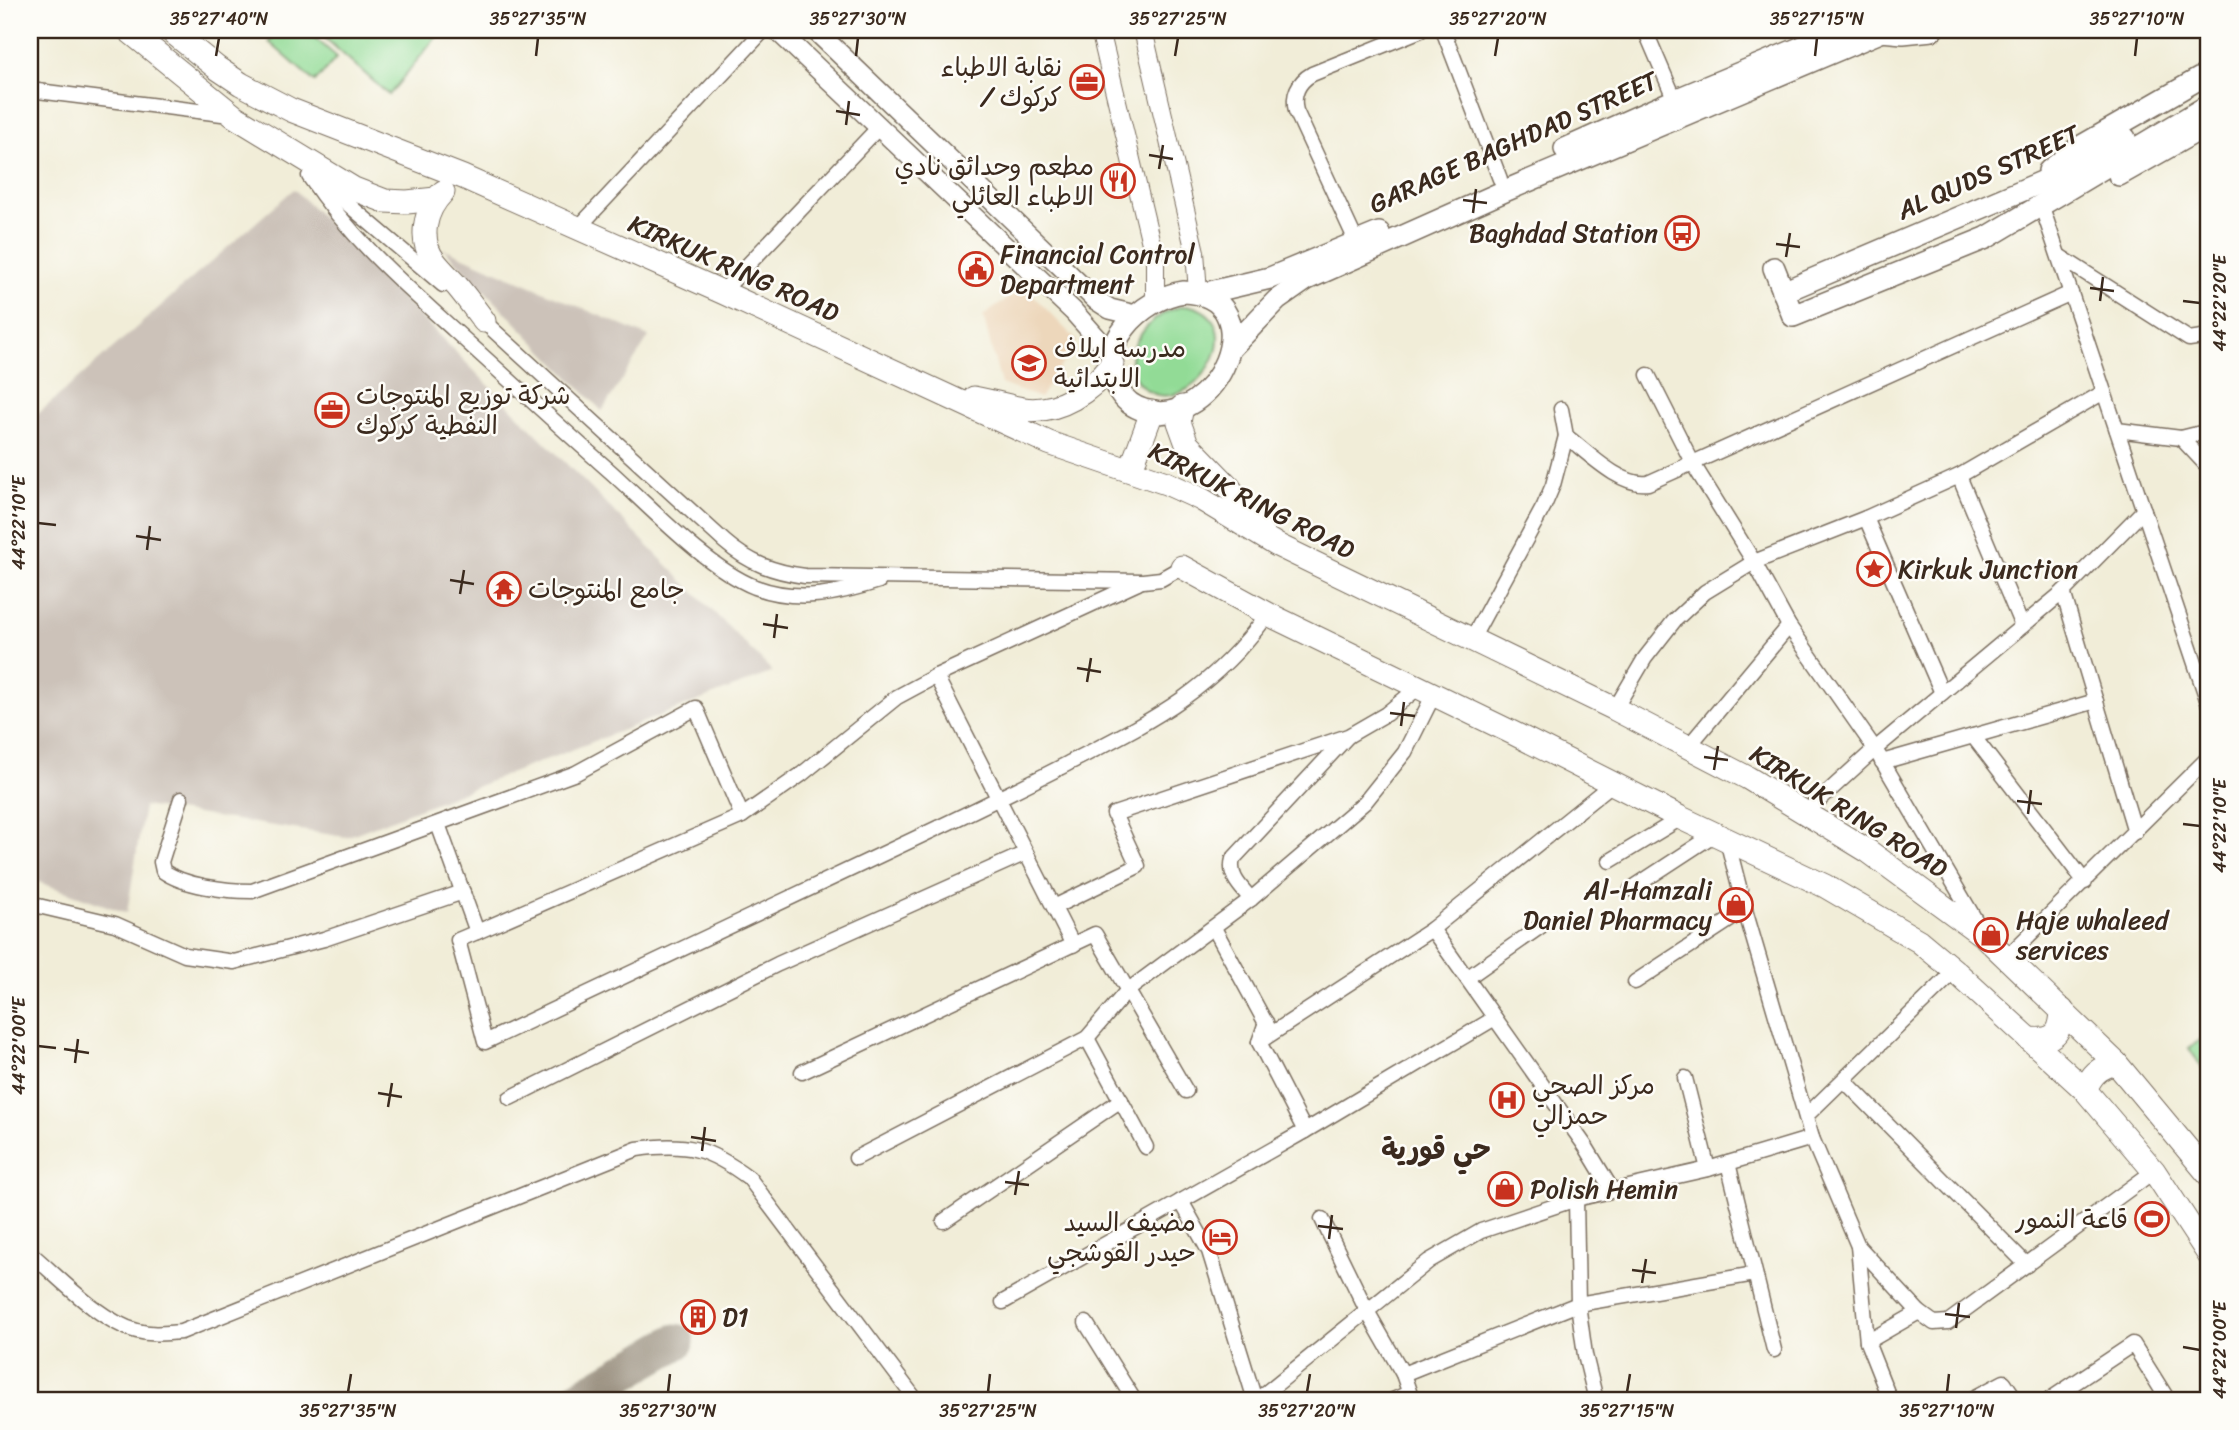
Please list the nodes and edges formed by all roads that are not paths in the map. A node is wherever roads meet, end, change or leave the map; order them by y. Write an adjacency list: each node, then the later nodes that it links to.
1 (128, 30): 19 (highway)
2 (764, 30): 28 (street)
3 (777, 30): 21 (main road)
4 (815, 30): 37 (main road)
5 (1100, 30): 36 (street)
6 (1143, 30): 34 (street)
7 (1421, 30): 29 (street)
8 (1443, 30): 25 (street)
9 (1646, 30): 17 (street)
10 (1843, 30): 17 (main road, GARAGE BAGHDAD STREET)
11 (1883, 30): 12 (main road); 40 (main road, GARAGE BAGHDAD STREET)
12 (1932, 30)
13 (172, 31): 24 (highway, KIRKUK RING ROAD)
14 (2209, 73): 26 (main road)
15 (30, 90): 19 (street)
16 (2209, 90): 26 (main road, AL QUDS STREET)
17 (1675, 100): 25 (main road, GARAGE BAGHDAD STREET)
18 (2209, 106): 26 (main road)
19 (234, 116): 22 (highway)
20 (2209, 124): 26 (main road)
21 (880, 126): 32 (street); 41 (main road)
22 (274, 139): 23 (street); 27 (highway)
23 (303, 166): 38 (street); 61 (street)
24 (463, 177): 27 (highway); 28 (highway, KIRKUK RING ROAD)
25 (1500, 179): 29 (main road, GARAGE BAGHDAD STREET)
26 (2038, 194): 30 (street); 33 (main road, AL QUDS STREET); 33 (main road, AL QUDS STREET)
27 (436, 199): 38 (highway)
28 (578, 228): 32 (highway, KIRKUK RING ROAD)
29 (1357, 243): 34 (main road, GARAGE BAGHDAD STREET)
30 (2059, 256): 35 (street); 39 (street)
31 (1774, 268): 33 (main road)
32 (722, 292): 44 (highway, KIRKUK RING ROAD)
33 (1783, 292)
34 (1200, 293): 36 (main road); 40 (main road)
35 (2071, 293): 43 (street); 52 (street)
36 (1155, 301): 37 (main road)
37 (1135, 315): 41 (main road)
38 (484, 321): 61 (street)
39 (2209, 336)
40 (1231, 348): 45 (main road)
41 (1112, 360): 44 (highway); 47 (main road)
42 (1648, 375): 52 (street)
43 (2104, 392): 48 (street); 55 (street)
44 (947, 396): 54 (highway, KIRKUK RING ROAD)
45 (1182, 407): 47 (main road); 58 (highway)
46 (1561, 409): 50 (street)
47 (1152, 412): 54 (highway)
48 (2117, 430): 51 (street); 56 (street)
49 (2209, 431): 51 (street)
50 (1566, 436): 52 (street); 67 (street)
51 (2181, 438): 53 (street)
52 (1693, 464): 59 (street)
53 (2209, 468)
54 (1131, 469): 58 (highway, KIRKUK RING ROAD)
55 (1959, 476): 57 (street); 66 (street)
56 (2144, 510): 63 (street); 72 (street)
57 (1866, 518): 59 (street); 70 (street)
58 (1267, 540): 67 (highway, KIRKUK RING ROAD)
59 (1754, 562): 65 (street); 73 (street)
60 (1182, 567): 62 (street); 64 (highway)
61 (894, 577): 62 (street)
62 (1143, 581): 68 (street)
63 (2063, 592): 66 (street); 71 (street)
64 (1268, 614): 69 (highway); 81 (street)
65 (1789, 626): 76 (street); 77 (street)
66 (2022, 626): 70 (street)
67 (1472, 639): 73 (highway, KIRKUK RING ROAD)
68 (936, 676): 81 (street); 84 (street)
69 (1426, 691): 74 (street); 80 (highway); 94 (street)
70 (1942, 693): 77 (street)
71 (2096, 701): 75 (street); 87 (street)
72 (2209, 705)
73 (1615, 709): 76 (highway, KIRKUK RING ROAD)
74 (1348, 736): 94 (street); 96 (street)
75 (1973, 736): 79 (street); 91 (street)
76 (1688, 747): 83 (highway, KIRKUK RING ROAD)
77 (1875, 749): 79 (street); 83 (street)
78 (2209, 757): 87 (street)
79 (1882, 762): 102 (street)
80 (1612, 784): 85 (highway); 100 (street)
81 (999, 799): 89 (street); 101 (street)
82 (181, 800): 86 (street)
83 (1806, 812): 102 (highway, KIRKUK RING ROAD)
84 (742, 816): 86 (street); 101 (street)
85 (1681, 818): 88 (highway); 90 (street)
86 (438, 824): 93 (street)
87 (2135, 832): 91 (street)
88 (1721, 837): 92 (street); 97 (street); 105 (highway)
89 (1026, 853): 96 (street); 120 (street)
90 (1610, 861)
91 (2085, 882): 104 (street)
92 (1631, 889)
93 (463, 891): 95 (street); 101 (street)
94 (1251, 899): 99 (street)
95 (30, 904)
96 (1054, 907): 103 (street)
97 (1745, 910): 107 (street); 122 (street)
98 (1541, 926): 106 (street)
99 (1214, 928): 108 (street); 111 (street)
100 (1432, 929): 106 (street); 111 (street)
101 (477, 932)
102 (1985, 937): 104 (highway, KIRKUK RING ROAD)
103 (1073, 945): 108 (street); 115 (street)
104 (2007, 957): 109 (highway, KIRKUK RING ROAD)
105 (1955, 971): 113 (highway); 117 (street)
106 (1466, 978): 110 (street)
107 (1635, 982)
108 (1127, 991): 112 (street); 119 (street)
109 (2062, 1010): 113 (highway); 114 (highway, KIRKUK RING ROAD)
110 (1495, 1018): 123 (street); 131 (street)
111 (1265, 1033): 123 (street)
112 (1087, 1038): 121 (street); 126 (street)
113 (2029, 1039): 118 (highway)
114 (2116, 1063): 118 (highway); 130 (highway, KIRKUK RING ROAD)
115 (802, 1072)
116 (1685, 1077): 128 (street)
117 (1844, 1080): 122 (street); 139 (street)
118 (2085, 1090): 129 (highway)
119 (1186, 1091)
120 (510, 1098)
121 (1121, 1100): 125 (street); 135 (street)
122 (1806, 1116): 124 (street)
123 (1305, 1131): 133 (street)
124 (1812, 1138): 127 (street); 136 (street)
125 (1146, 1147)
126 (856, 1158)
127 (1728, 1163): 128 (street); 140 (street)
128 (1708, 1169): 131 (street)
129 (2154, 1171): 138 (highway); 139 (street)
130 (2209, 1174)
131 (1612, 1190): 132 (street)
132 (1576, 1199): 142 (street); 143 (street)
133 (1181, 1201): 141 (street); 152 (street)
134 (1322, 1219): 143 (street)
135 (944, 1221)
136 (1858, 1247): 144 (street); 146 (street)
137 (30, 1253): 150 (street)
138 (2209, 1255)
139 (2027, 1265): 144 (street)
140 (1755, 1274): 142 (street); 147 (street)
141 (1003, 1301)
142 (1578, 1304): 148 (street); 154 (street)
143 (1367, 1311): 148 (street); 152 (street)
144 (1919, 1312): 146 (street)
145 (1086, 1323): 151 (street)
146 (1867, 1342): 155 (street)
147 (1774, 1350)
148 (1403, 1374): 149 (street)
149 (1410, 1397): 153 (street)
150 (916, 1400)
151 (1134, 1400)
152 (1256, 1400)
153 (1392, 1400)
154 (1597, 1400)
155 (1890, 1400)
156 (1970, 1400): 157 (street)
157 (2016, 1400)
158 (2049, 1400): 159 (street)
159 (2168, 1400)

